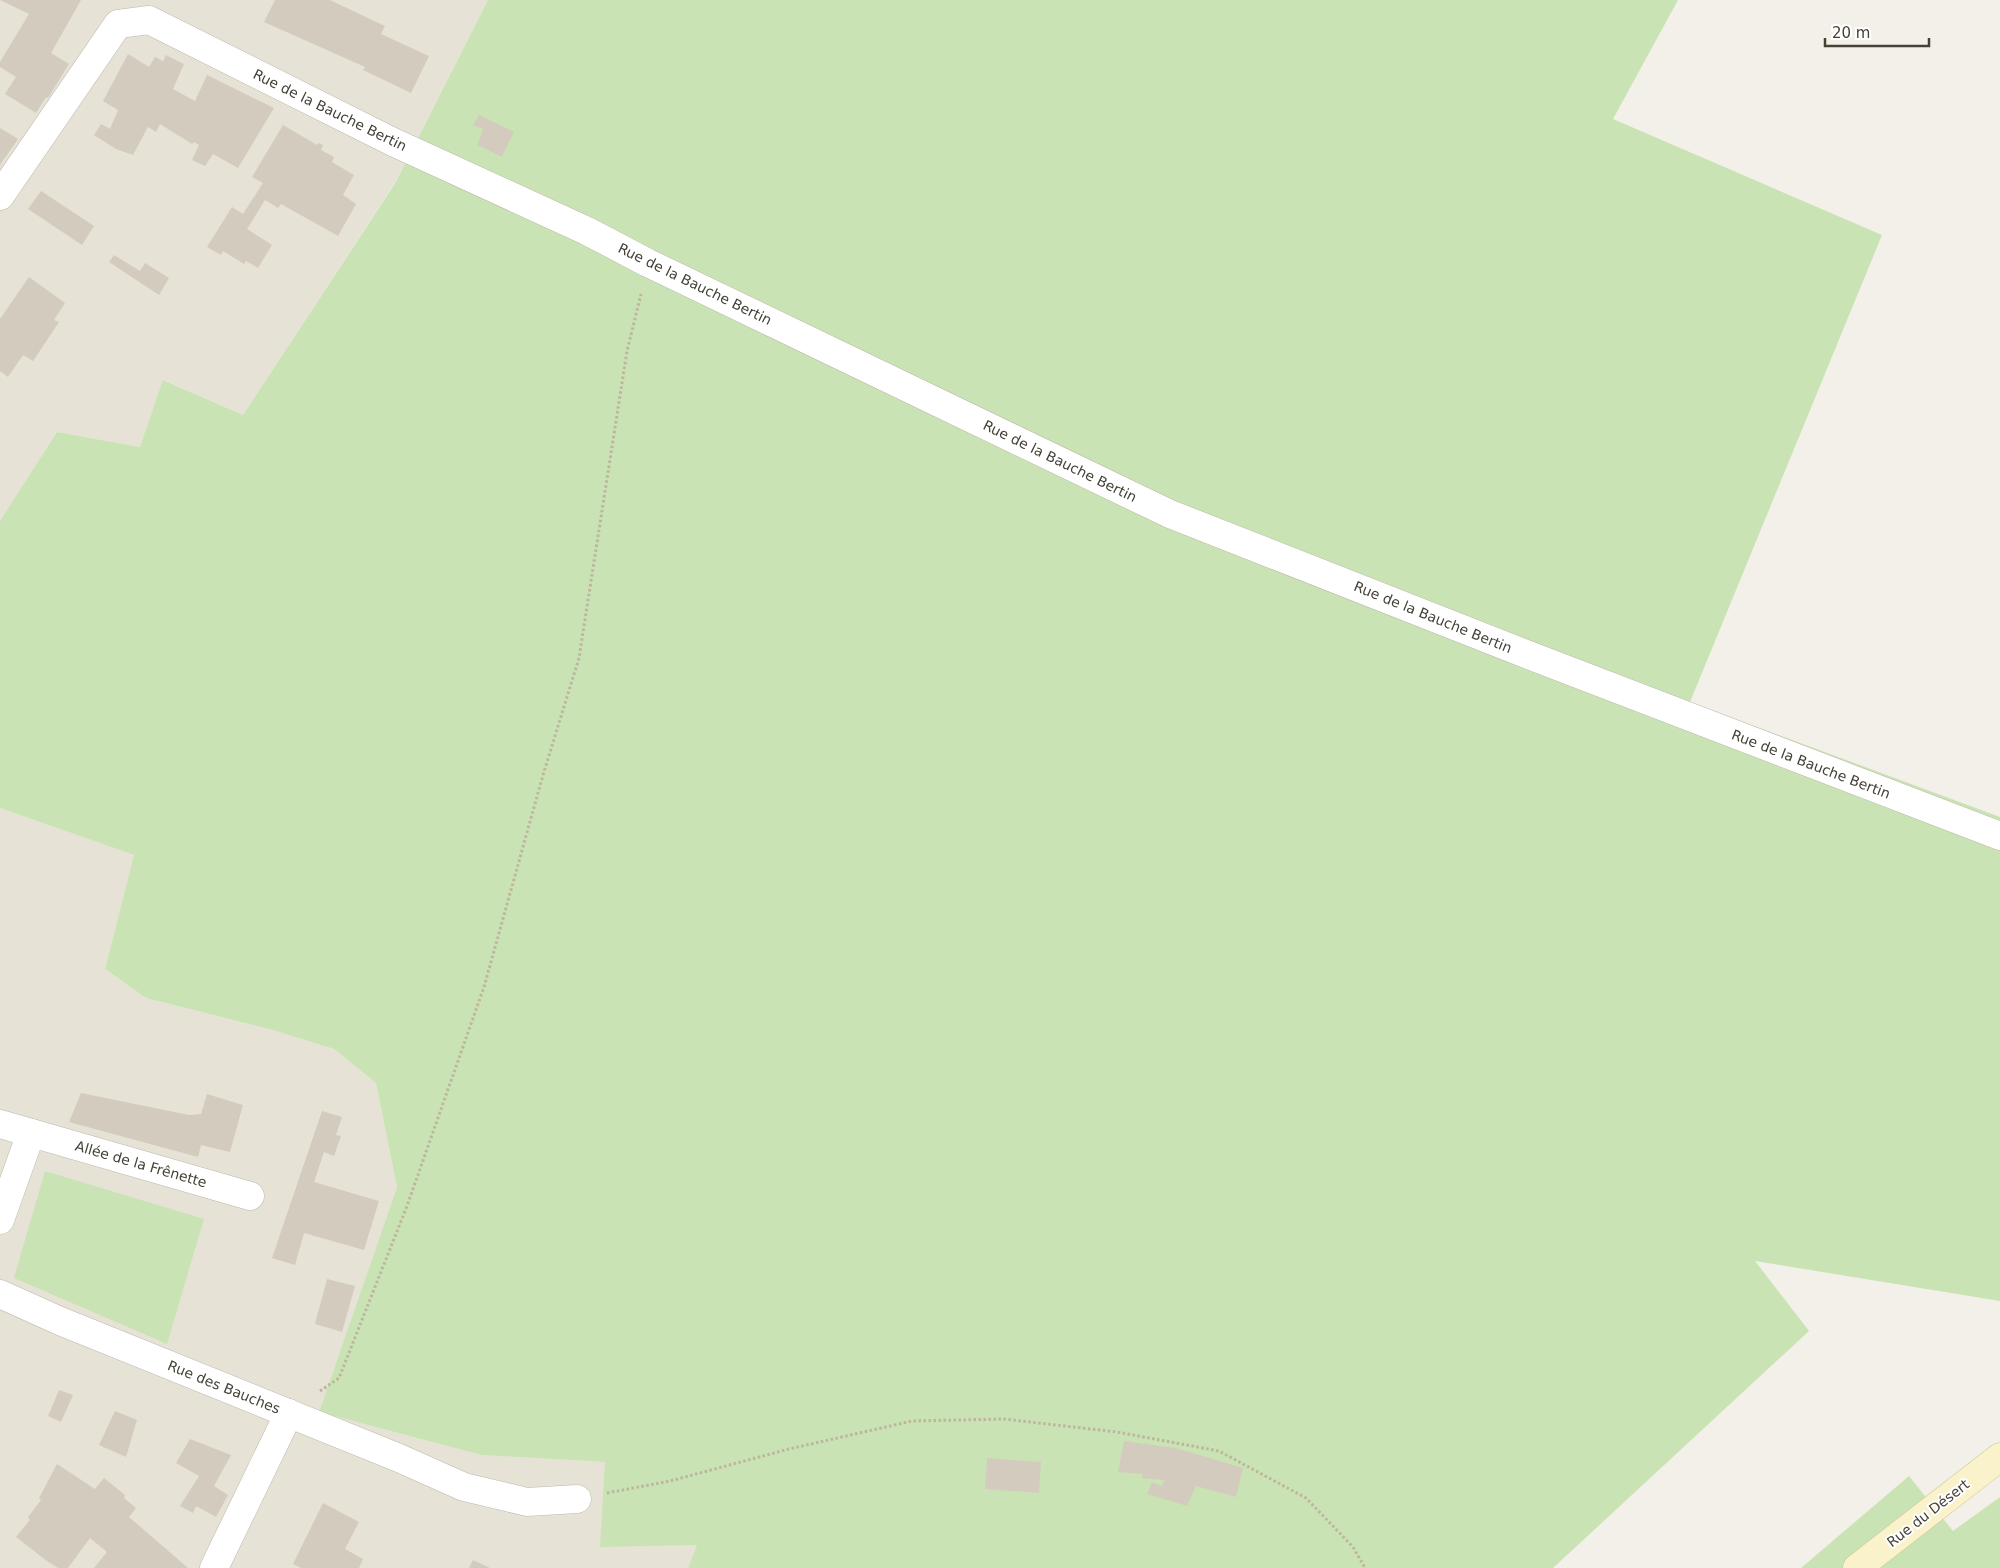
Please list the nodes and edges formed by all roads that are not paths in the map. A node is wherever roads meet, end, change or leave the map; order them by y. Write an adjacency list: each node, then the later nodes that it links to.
1 (154, 10): 2 (street, Rue de la Bauche Bertin); 3 (street, Rue de la Bauche Bertin)
2 (0, 196)
3 (2000, 836)
4 (0, 1124): 5 (street, Allée de la Frênette)
5 (31, 1133): 6 (street, Allée de la Frênette); 7 (street)
6 (250, 1196)
7 (0, 1220)
8 (0, 1294): 9 (street, Rue des Bauches)
9 (289, 1413): 11 (street); 12 (street, Rue des Bauches)
10 (2000, 1457): 13 (street, Rue du Désert)
11 (577, 1499)
12 (214, 1568)
13 (1857, 1568)

